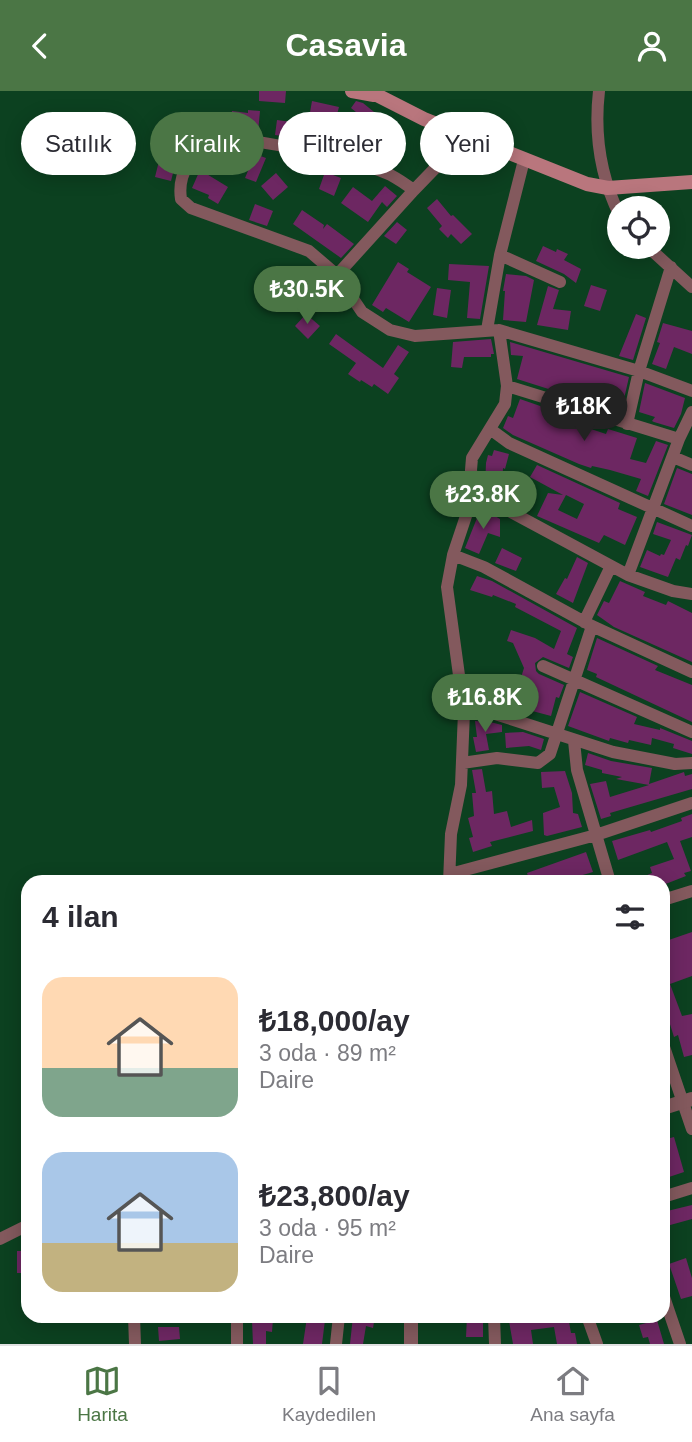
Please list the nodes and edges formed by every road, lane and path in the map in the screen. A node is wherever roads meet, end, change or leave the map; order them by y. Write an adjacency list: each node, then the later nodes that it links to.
1 (352, 91): 3 (main road)
2 (599, 91): 9 (street)
3 (371, 93): 4 (main road)
4 (420, 117)
5 (514, 156): 6 (main road)
6 (524, 160): 9 (main road); 12 (street)
7 (428, 175): 10 (street)
8 (692, 182): 9 (main road)
9 (608, 188): 11 (street)
10 (414, 190): 15 (street); 15 (street)
11 (611, 196)
12 (500, 255): 16 (street); 18 (street)
13 (662, 259): 14 (street)
14 (671, 267): 17 (street); 19 (street)
15 (337, 275): 18 (street)
16 (560, 282)
17 (692, 287)
18 (493, 330): 19 (street); 20 (street)
19 (639, 371): 21 (street); 23 (street)
20 (507, 386): 23 (street); 24 (street)
21 (692, 391)
22 (692, 412): 25 (street)
23 (627, 424): 25 (street)
24 (490, 429): 28 (street); 29 (street)
25 (679, 439): 26 (street)
26 (673, 457): 27 (street); 29 (street)
27 (692, 465)
28 (474, 492): 31 (street); 32 (street)
29 (653, 509): 30 (street); 33 (street)
30 (692, 526)
31 (453, 555): 35 (street); 39 (street)
32 (611, 566): 33 (street); 35 (street)
33 (628, 575): 34 (street)
34 (692, 594)
35 (588, 624): 37 (street); 38 (street)
36 (543, 666): 38 (street)
37 (692, 672)
38 (573, 679): 40 (street); 41 (street)
39 (464, 712): 41 (street); 43 (street)
40 (692, 732)
41 (555, 734): 42 (street); 43 (street)
42 (574, 741): 44 (street); 46 (street)
43 (462, 763): 47 (street)
44 (692, 764)
45 (692, 803): 46 (street)
46 (596, 835): 48 (street); 49 (street)
47 (450, 875)
48 (460, 875)
49 (608, 875)
50 (692, 891): 51 (street)
51 (670, 898)
52 (670, 1060): 53 (street)
53 (687, 1100): 54 (street); 55 (street)
54 (670, 1106)
55 (692, 1129)
56 (692, 1188): 57 (street)
57 (670, 1195)
58 (21, 1229): 59 (street)
59 (0, 1240)
60 (670, 1315): 73 (street)
61 (134, 1323): 67 (street)
62 (237, 1323): 68 (street)
63 (338, 1323): 69 (street)
64 (411, 1323): 70 (street)
65 (495, 1323): 71 (street)
66 (590, 1323): 72 (street)
67 (135, 1344)
68 (237, 1344)
69 (336, 1344)
70 (411, 1344)
71 (495, 1344)
72 (597, 1344)
73 (680, 1344)

